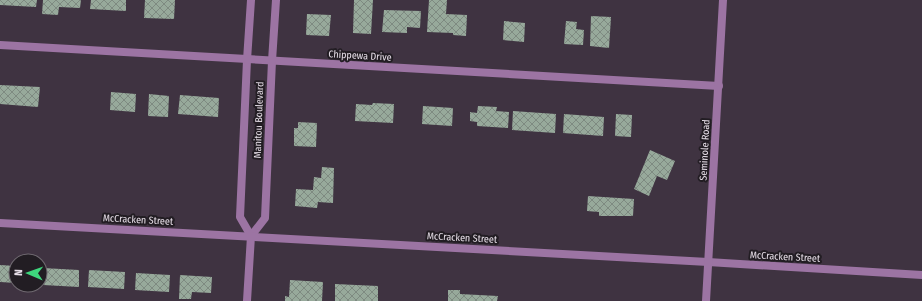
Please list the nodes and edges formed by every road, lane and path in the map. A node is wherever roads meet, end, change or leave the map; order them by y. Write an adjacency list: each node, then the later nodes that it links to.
1 (251, 0): 5 (street, Manitou Boulevard)
2 (276, 0): 6 (street, Manitou Boulevard)
3 (723, 0): 7 (street, Seminole Road)
4 (0, 45): 5 (street, Chippewa Drive)
5 (247, 60): 6 (street, Chippewa Drive); 9 (street, Manitou Boulevard)
6 (272, 61): 7 (street, Chippewa Drive); 9 (street, Manitou Boulevard)
7 (719, 86): 10 (street, Seminole Road)
8 (0, 223): 9 (street, McCracken Street)
9 (251, 236): 10 (street, McCracken Street); 12 (street)
10 (708, 262): 11 (street, McCracken Street); 13 (street, Seminole Road)
11 (922, 275)
12 (247, 301)
13 (706, 301)

